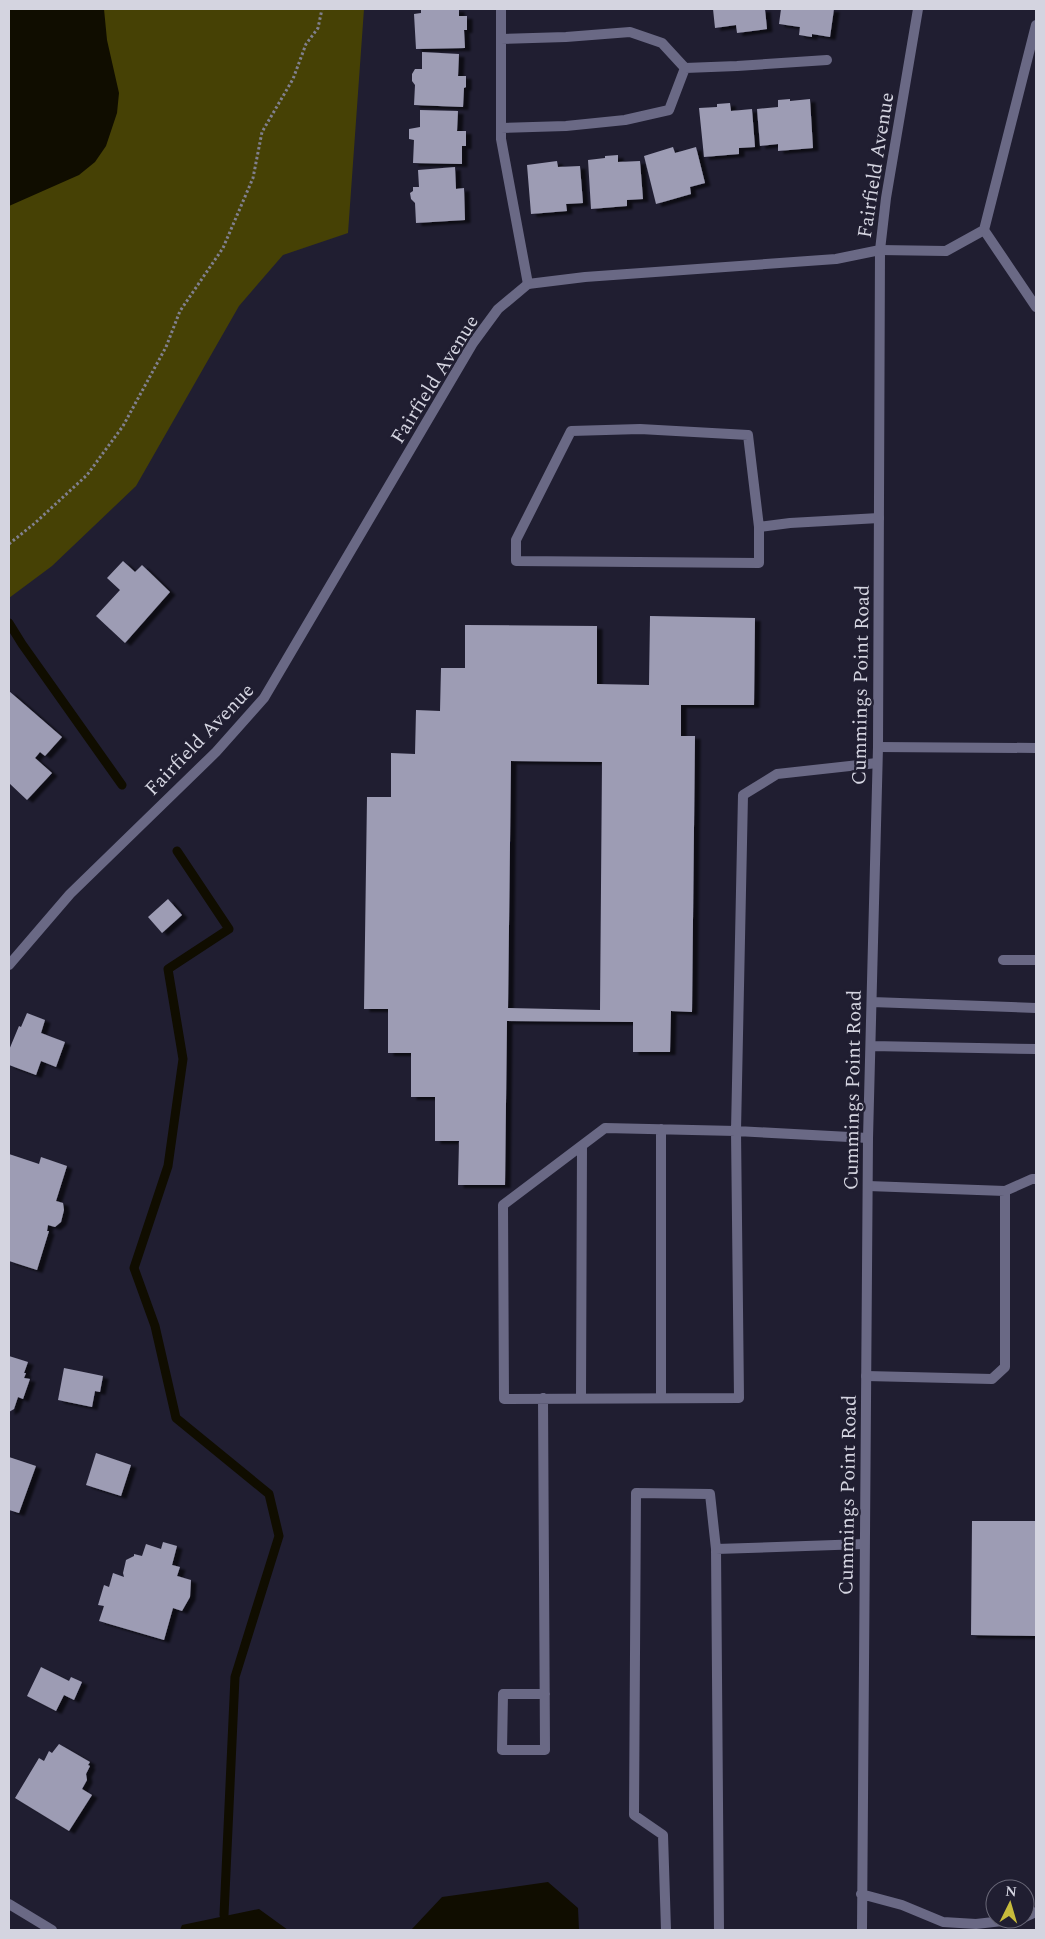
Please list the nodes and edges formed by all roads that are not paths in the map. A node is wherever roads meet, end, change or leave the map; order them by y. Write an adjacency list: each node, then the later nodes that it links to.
1 (501, 9): 4 (street)
2 (918, 9): 9 (street, Fairfield Avenue)
3 (1036, 25): 8 (street)
4 (501, 38): 6 (street); 7 (street)
5 (827, 60): 6 (street)
6 (685, 68): 7 (street)
7 (501, 128): 10 (street)
8 (984, 230): 9 (street); 11 (street)
9 (880, 250): 10 (street, Fairfield Avenue); 12 (street, Cummings Point Road)
10 (528, 284): 19 (street, Fairfield Avenue)
11 (1036, 307)
12 (879, 518): 13 (street); 14 (street, Cummings Point Road)
13 (759, 527): 13 (street)
14 (878, 747): 15 (street); 16 (street, Cummings Point Road)
15 (1036, 748)
16 (877, 763): 20 (street, Cummings Point Road); 25 (street)
17 (1003, 960): 18 (street)
18 (1036, 960)
19 (9, 965)
20 (872, 1002): 21 (street); 22 (street, Cummings Point Road)
21 (1036, 1008)
22 (871, 1046): 23 (street); 26 (street, Cummings Point Road)
23 (1036, 1049)
24 (661, 1129): 25 (street); 27 (street); 34 (street)
25 (736, 1131): 26 (street); 34 (street)
26 (868, 1138): 29 (street, Cummings Point Road)
27 (582, 1146): 32 (street); 33 (street)
28 (1036, 1179): 30 (street)
29 (868, 1186): 30 (street); 31 (street, Cummings Point Road)
30 (1005, 1192): 31 (street)
31 (866, 1376): 35 (street, Cummings Point Road)
32 (543, 1398): 33 (street); 37 (street)
33 (581, 1398): 34 (street)
34 (661, 1398)
35 (864, 1544): 36 (street); 38 (street, Cummings Point Road)
36 (716, 1549): 42 (street); 43 (street)
37 (545, 1694): 37 (street)
38 (861, 1894): 40 (street); 44 (street, Cummings Point Road)
39 (9, 1904): 41 (street)
40 (985, 1923)
41 (52, 1930)
42 (666, 1930)
43 (719, 1930)
44 (862, 1930)

